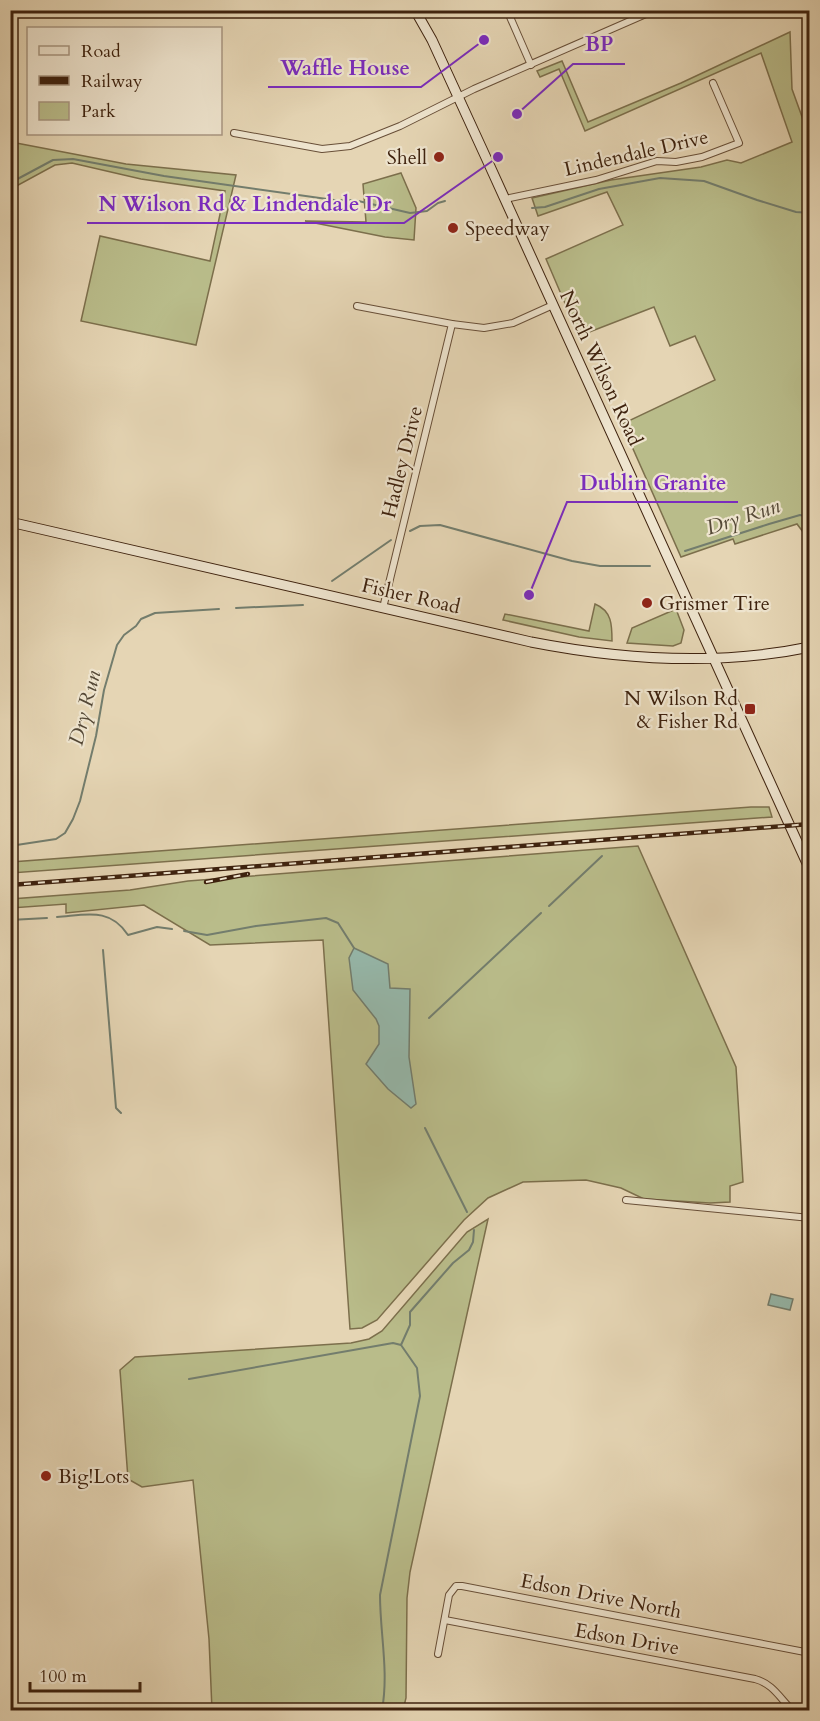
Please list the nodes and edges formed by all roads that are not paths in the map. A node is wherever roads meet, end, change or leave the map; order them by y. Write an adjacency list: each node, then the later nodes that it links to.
1 (507, 10): 4 (street)
2 (655, 10): 4 (street)
3 (417, 11): 6 (main road, North Wilson Road)
4 (531, 65): 6 (street)
5 (713, 83): 8 (street, Lindendale Drive)
6 (458, 97): 7 (street); 8 (main road, North Wilson Road)
7 (234, 133)
8 (505, 199): 9 (main road, North Wilson Road)
9 (552, 305): 11 (street); 15 (main road, North Wilson Road)
10 (357, 306): 11 (street)
11 (452, 324): 13 (street, Hadley Drive)
12 (10, 522): 13 (main road, Fisher Road)
13 (384, 608): 15 (main road, Fisher Road)
14 (810, 647): 15 (main road, Fisher Road)
15 (714, 658): 16 (main road, North Wilson Road)
16 (810, 870)
17 (626, 1200): 18 (street)
18 (810, 1218)
19 (445, 1620): 20 (street, Edson Drive North); 21 (street, Edson Drive North); 22 (street, Edson Drive)
20 (810, 1653)
21 (438, 1654)
22 (792, 1710)

